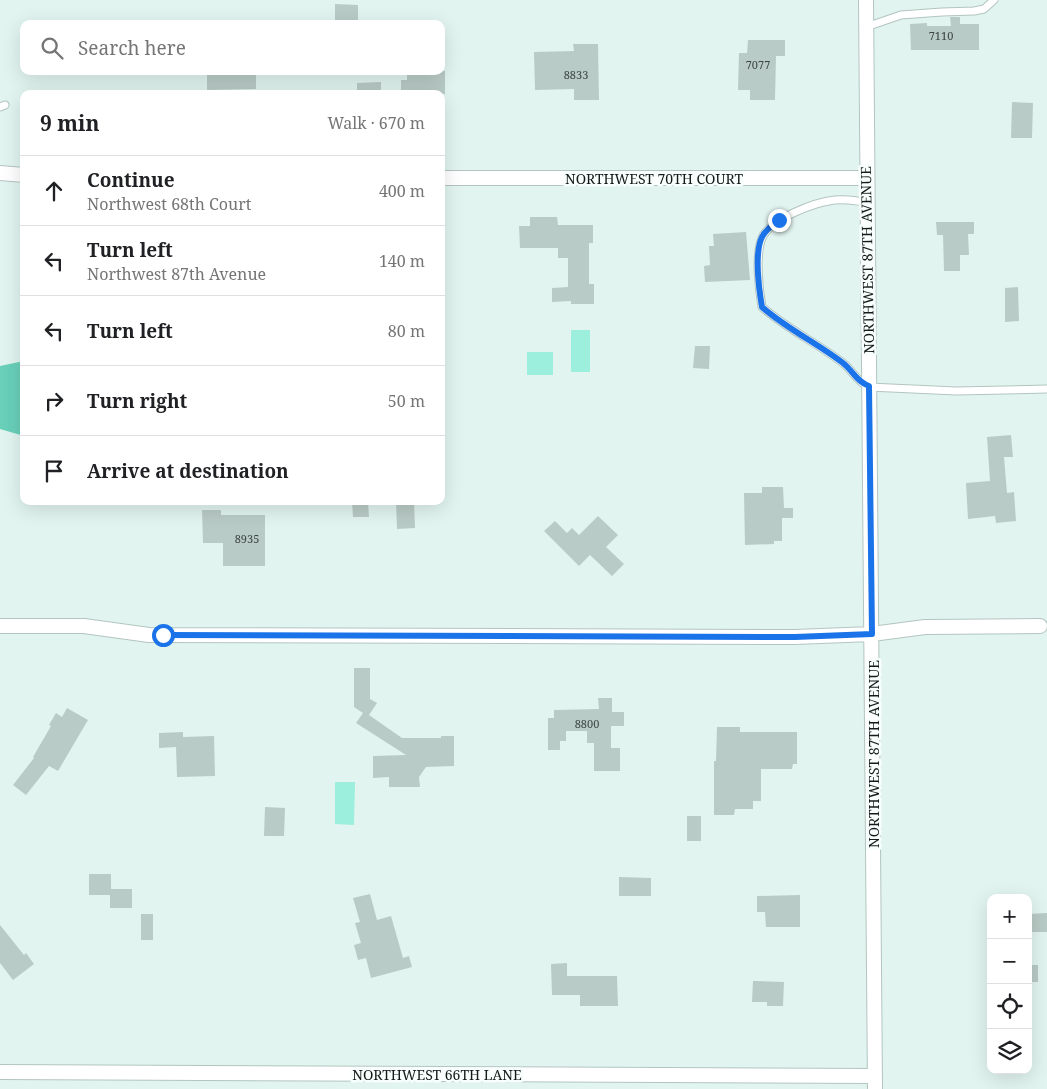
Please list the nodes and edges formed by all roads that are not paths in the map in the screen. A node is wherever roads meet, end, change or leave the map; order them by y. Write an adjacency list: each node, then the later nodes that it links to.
1 (866, 0): 3 (street, NORTHWEST 87TH AVENUE)
2 (994, 0): 3 (lane)
3 (866, 27): 7 (street, NORTHWEST 87TH AVENUE)
4 (0, 173): 5 (street)
5 (20, 175)
6 (445, 178): 7 (street, NORTHWEST 70TH COURT)
7 (866, 178): 8 (street, NORTHWEST 87TH AVENUE)
8 (866, 202): 9 (street, NORTHWEST 87TH AVENUE); 9 (lane)
9 (869, 386): 10 (lane); 13 (street, NORTHWEST 87TH AVENUE)
10 (1047, 389)
11 (0, 626): 13 (street)
12 (1040, 626): 13 (street)
13 (872, 634): 15 (street, NORTHWEST 87TH AVENUE)
14 (0, 1072): 15 (street, NORTHWEST 66TH LANE)
15 (875, 1082)

